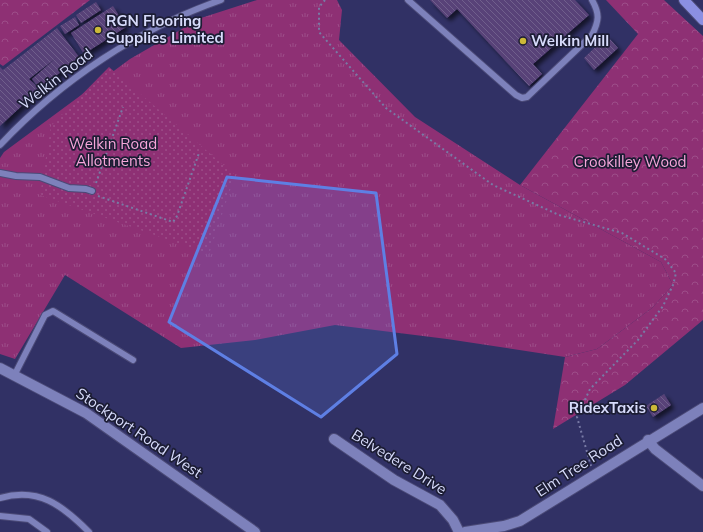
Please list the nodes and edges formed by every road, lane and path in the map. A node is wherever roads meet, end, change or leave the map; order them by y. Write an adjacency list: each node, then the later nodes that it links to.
1 (221, 0): 8 (lane, Welkin Road)
2 (325, 0): 18 (path)
3 (408, 0): 4 (lane)
4 (592, 0)
5 (684, 0): 6 (main road)
6 (703, 20)
7 (123, 107): 11 (path)
8 (0, 145)
9 (199, 153): 11 (path)
10 (0, 173): 11 (lane)
11 (92, 191)
12 (133, 360): 14 (lane)
13 (0, 368): 14 (street, Stockport Road West)
14 (15, 374): 25 (street, Stockport Road West)
15 (703, 408): 17 (street, Elm Tree Road)
16 (334, 439): 26 (street, Belvedere Drive)
17 (648, 440): 18 (street, Elm Tree Road); 19 (street)
18 (594, 475): 22 (street, Elm Tree Road)
19 (703, 486)
20 (0, 498): 24 (lane)
21 (0, 516): 23 (lane)
22 (506, 529): 27 (street, Elm Tree Road)
23 (47, 532)
24 (89, 532)
25 (255, 532)
26 (459, 532)
27 (465, 532)

